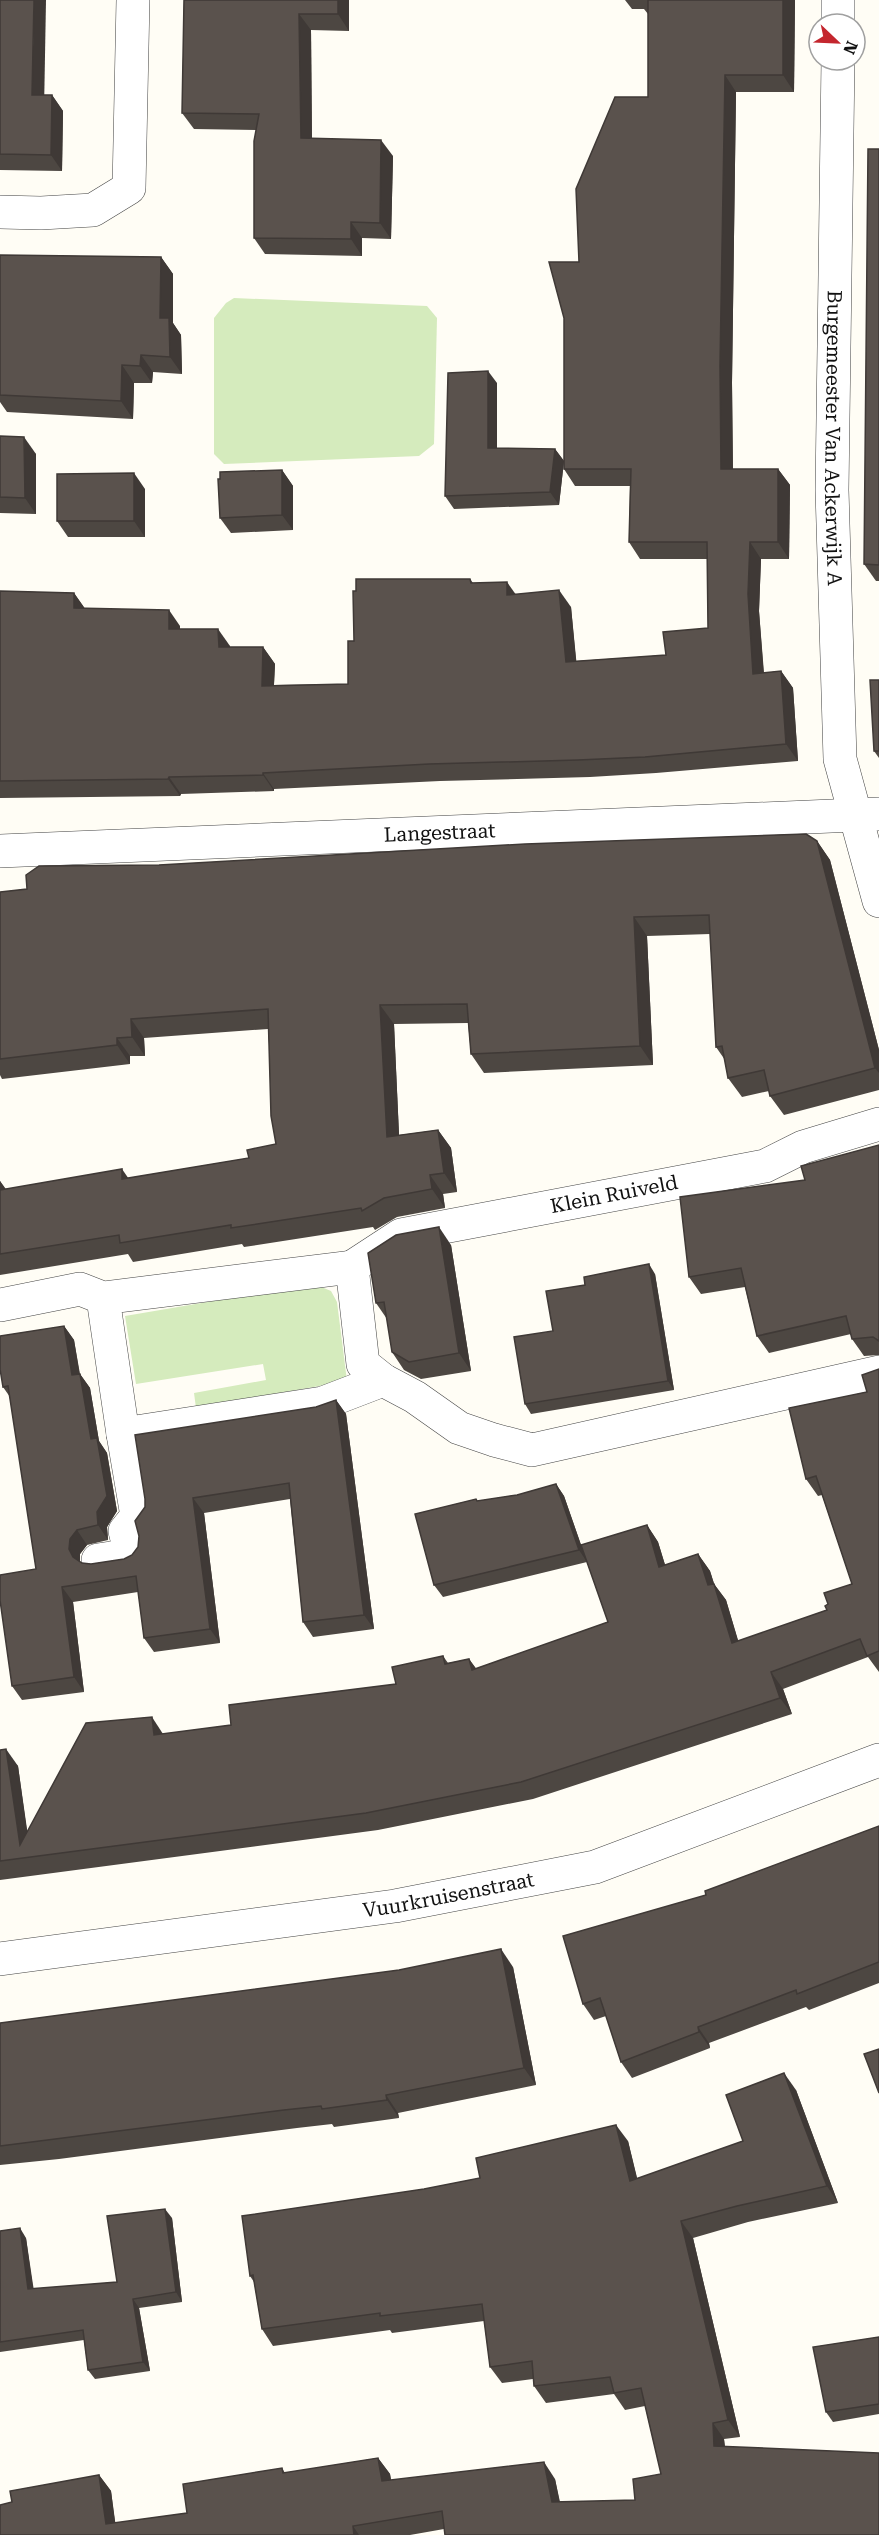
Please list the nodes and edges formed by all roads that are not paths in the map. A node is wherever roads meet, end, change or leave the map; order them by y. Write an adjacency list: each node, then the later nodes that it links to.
1 (133, 0): 3 (street)
2 (838, 72): 4 (street, Burgemeester Van Ackerwijk A)
3 (0, 212)
4 (867, 814): 5 (street, Langestraat); 6 (street, Burgemeester Van Ackerwijk A)
5 (0, 851)
6 (879, 901)
7 (879, 1124): 8 (street, Klein Ruiveld)
8 (352, 1267): 9 (street, Klein Ruiveld); 12 (street)
9 (103, 1298): 10 (street, Klein Ruiveld); 13 (street)
10 (0, 1305)
11 (879, 1372): 12 (street)
12 (383, 1380): 13 (street)
13 (123, 1434): 14 (street)
14 (98, 1560)
15 (879, 1760): 16 (street, Vuurkruisenstraat)
16 (0, 1959)

